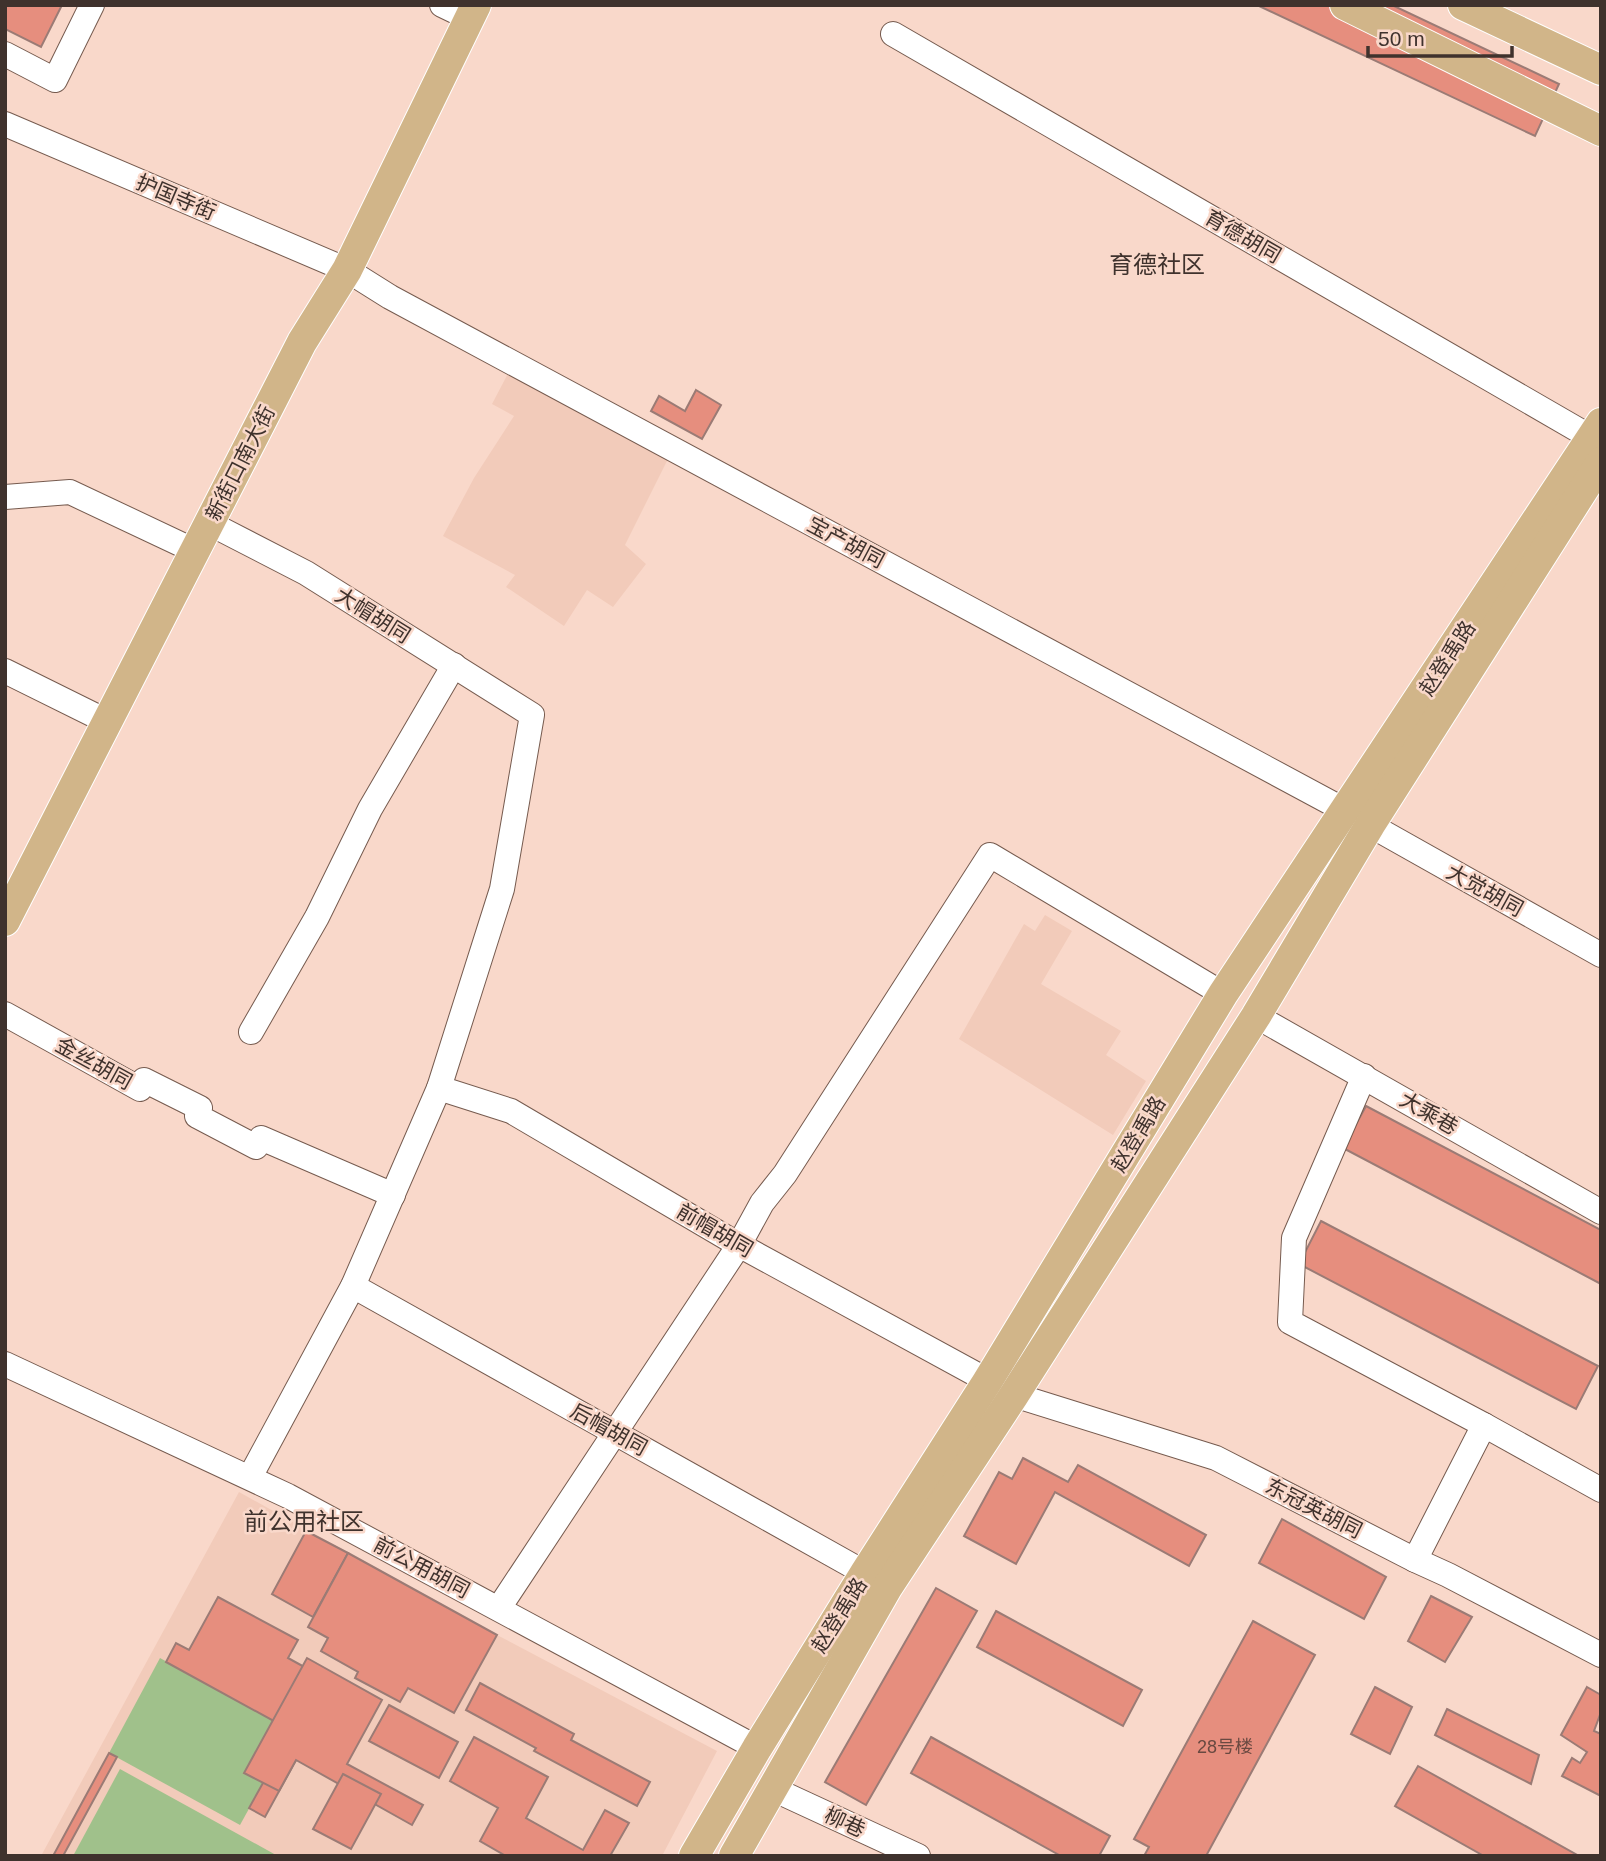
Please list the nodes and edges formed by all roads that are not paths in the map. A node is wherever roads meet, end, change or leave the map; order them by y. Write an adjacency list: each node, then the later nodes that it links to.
1 (92, 5): 7 (street)
2 (442, 5): 5 (street)
3 (1345, 5): 10 (main road)
4 (1463, 5): 8 (main road)
5 (472, 12): 11 (main road, 新街口南大街)
6 (893, 34): 12 (street, 育德胡同)
7 (5, 54)
8 (1601, 70)
9 (5, 124): 11 (street, 护国寺街)
10 (1601, 131)
11 (347, 270): 14 (main road, 新街口南大街); 19 (street, 宝产胡同)
12 (1598, 441): 19 (main road, 赵登禹路)
13 (5, 497): 15 (street)
14 (209, 523): 15 (main road, 新街口南大街); 16 (street, 大帽胡同)
15 (195, 551): 18 (main road, 新街口南大街)
16 (454, 665): 25 (street); 27 (street, 大帽胡同)
17 (5, 671): 18 (street)
18 (108, 722): 20 (main road, 新街口南大街)
19 (1358, 818): 21 (street, 大觉胡同); 22 (main road, 赵登禹路); 24 (main road, 赵登禹路)
20 (5, 921)
21 (1601, 955)
22 (1223, 994): 30 (street); 33 (main road, 赵登禹路)
23 (5, 1014): 28 (street, 金丝胡同)
24 (1256, 1016): 26 (street, 大乘巷); 34 (main road, 赵登禹路)
25 (251, 1032)
26 (1364, 1076): 29 (street, 大乘巷); 35 (street)
27 (439, 1088): 28 (street); 30 (street, 前帽胡同)
28 (393, 1195): 31 (street)
29 (1601, 1212)
30 (739, 1245): 33 (street, 前帽胡同); 36 (street)
31 (353, 1286): 36 (street, 后帽胡同); 37 (street)
32 (5, 1364): 37 (street, 前公用胡同)
33 (987, 1382): 34 (street, 前帽胡同); 40 (main road, 赵登禹路)
34 (1014, 1395): 39 (street, 东冠英胡同); 44 (main road, 赵登禹路)
35 (1484, 1425): 38 (street); 39 (street)
36 (614, 1432): 40 (street, 后帽胡同); 41 (street)
37 (250, 1477): 41 (street, 前公用胡同)
38 (1601, 1490)
39 (1415, 1560): 42 (street, 东冠英胡同)
40 (865, 1573): 43 (main road, 赵登禹路)
41 (499, 1608): 43 (street, 前公用胡同)
42 (1601, 1655)
43 (757, 1748): 45 (main road, 赵登禹路)
44 (773, 1789): 46 (main road, 赵登禹路); 47 (street, 柳巷)
45 (694, 1856)
46 (734, 1856)
47 (918, 1856)

